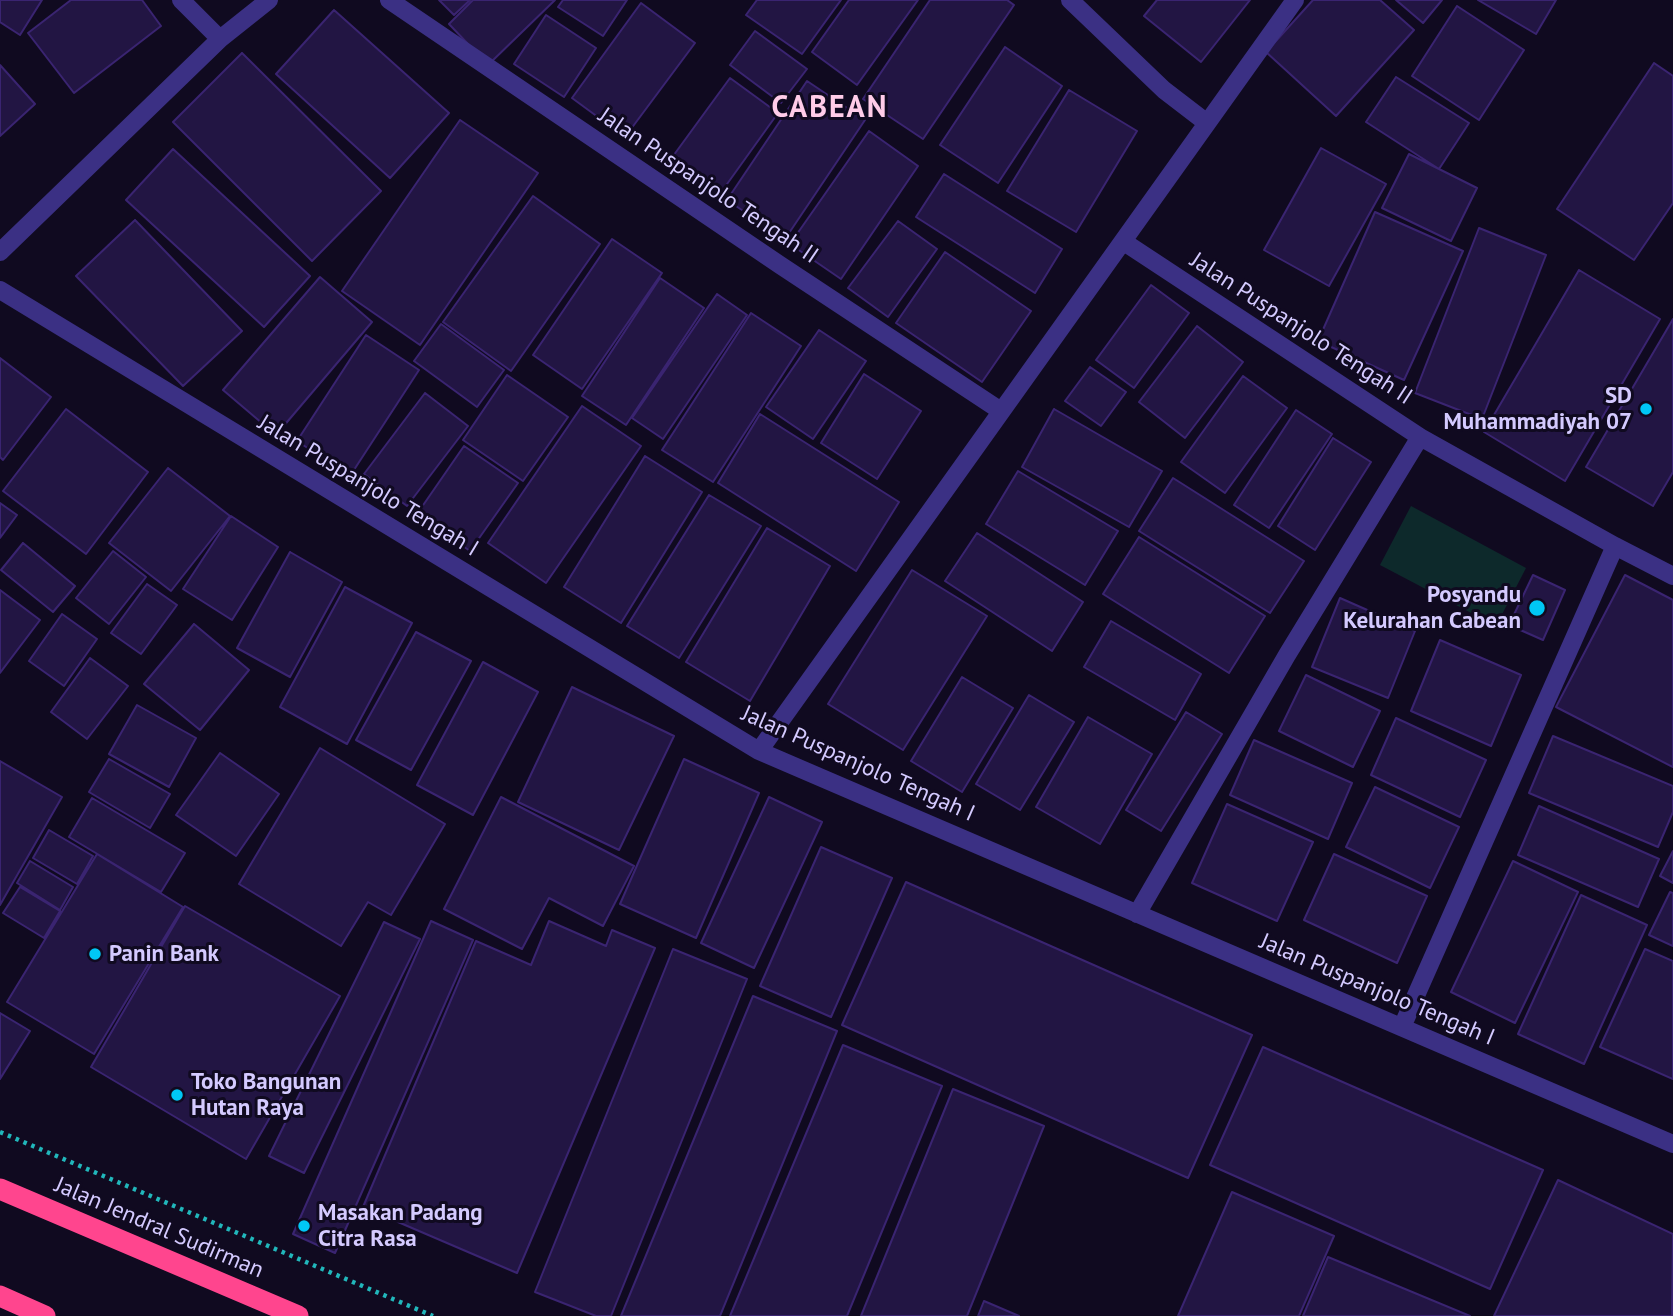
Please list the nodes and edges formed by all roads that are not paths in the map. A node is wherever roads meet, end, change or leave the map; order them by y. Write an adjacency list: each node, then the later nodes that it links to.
1 (181, 0): 6 (street)
2 (269, 0): 6 (street)
3 (389, 0): 11 (street, Jalan Puspanjolo Tengah II)
4 (1070, 0): 7 (street)
5 (1295, 0): 7 (street)
6 (220, 38): 9 (street)
7 (1208, 123): 8 (street)
8 (1124, 242): 11 (street); 12 (street, Jalan Puspanjolo Tengah II)
9 (0, 252)
10 (0, 290): 15 (street, Jalan Puspanjolo Tengah I)
11 (1001, 411): 15 (street)
12 (1420, 437): 13 (street, Jalan Puspanjolo Tengah II); 16 (street)
13 (1615, 546): 14 (street, Jalan Puspanjolo Tengah II); 17 (street)
14 (1673, 576)
15 (759, 751): 16 (street, Jalan Puspanjolo Tengah I)
16 (1137, 914): 17 (street, Jalan Puspanjolo Tengah I)
17 (1402, 1027): 18 (street, Jalan Puspanjolo Tengah I)
18 (1673, 1144)
19 (0, 1189): 22 (highway, Jalan Jendral Sudirman)
20 (0, 1296): 21 (highway)
21 (45, 1316)
22 (298, 1316)

